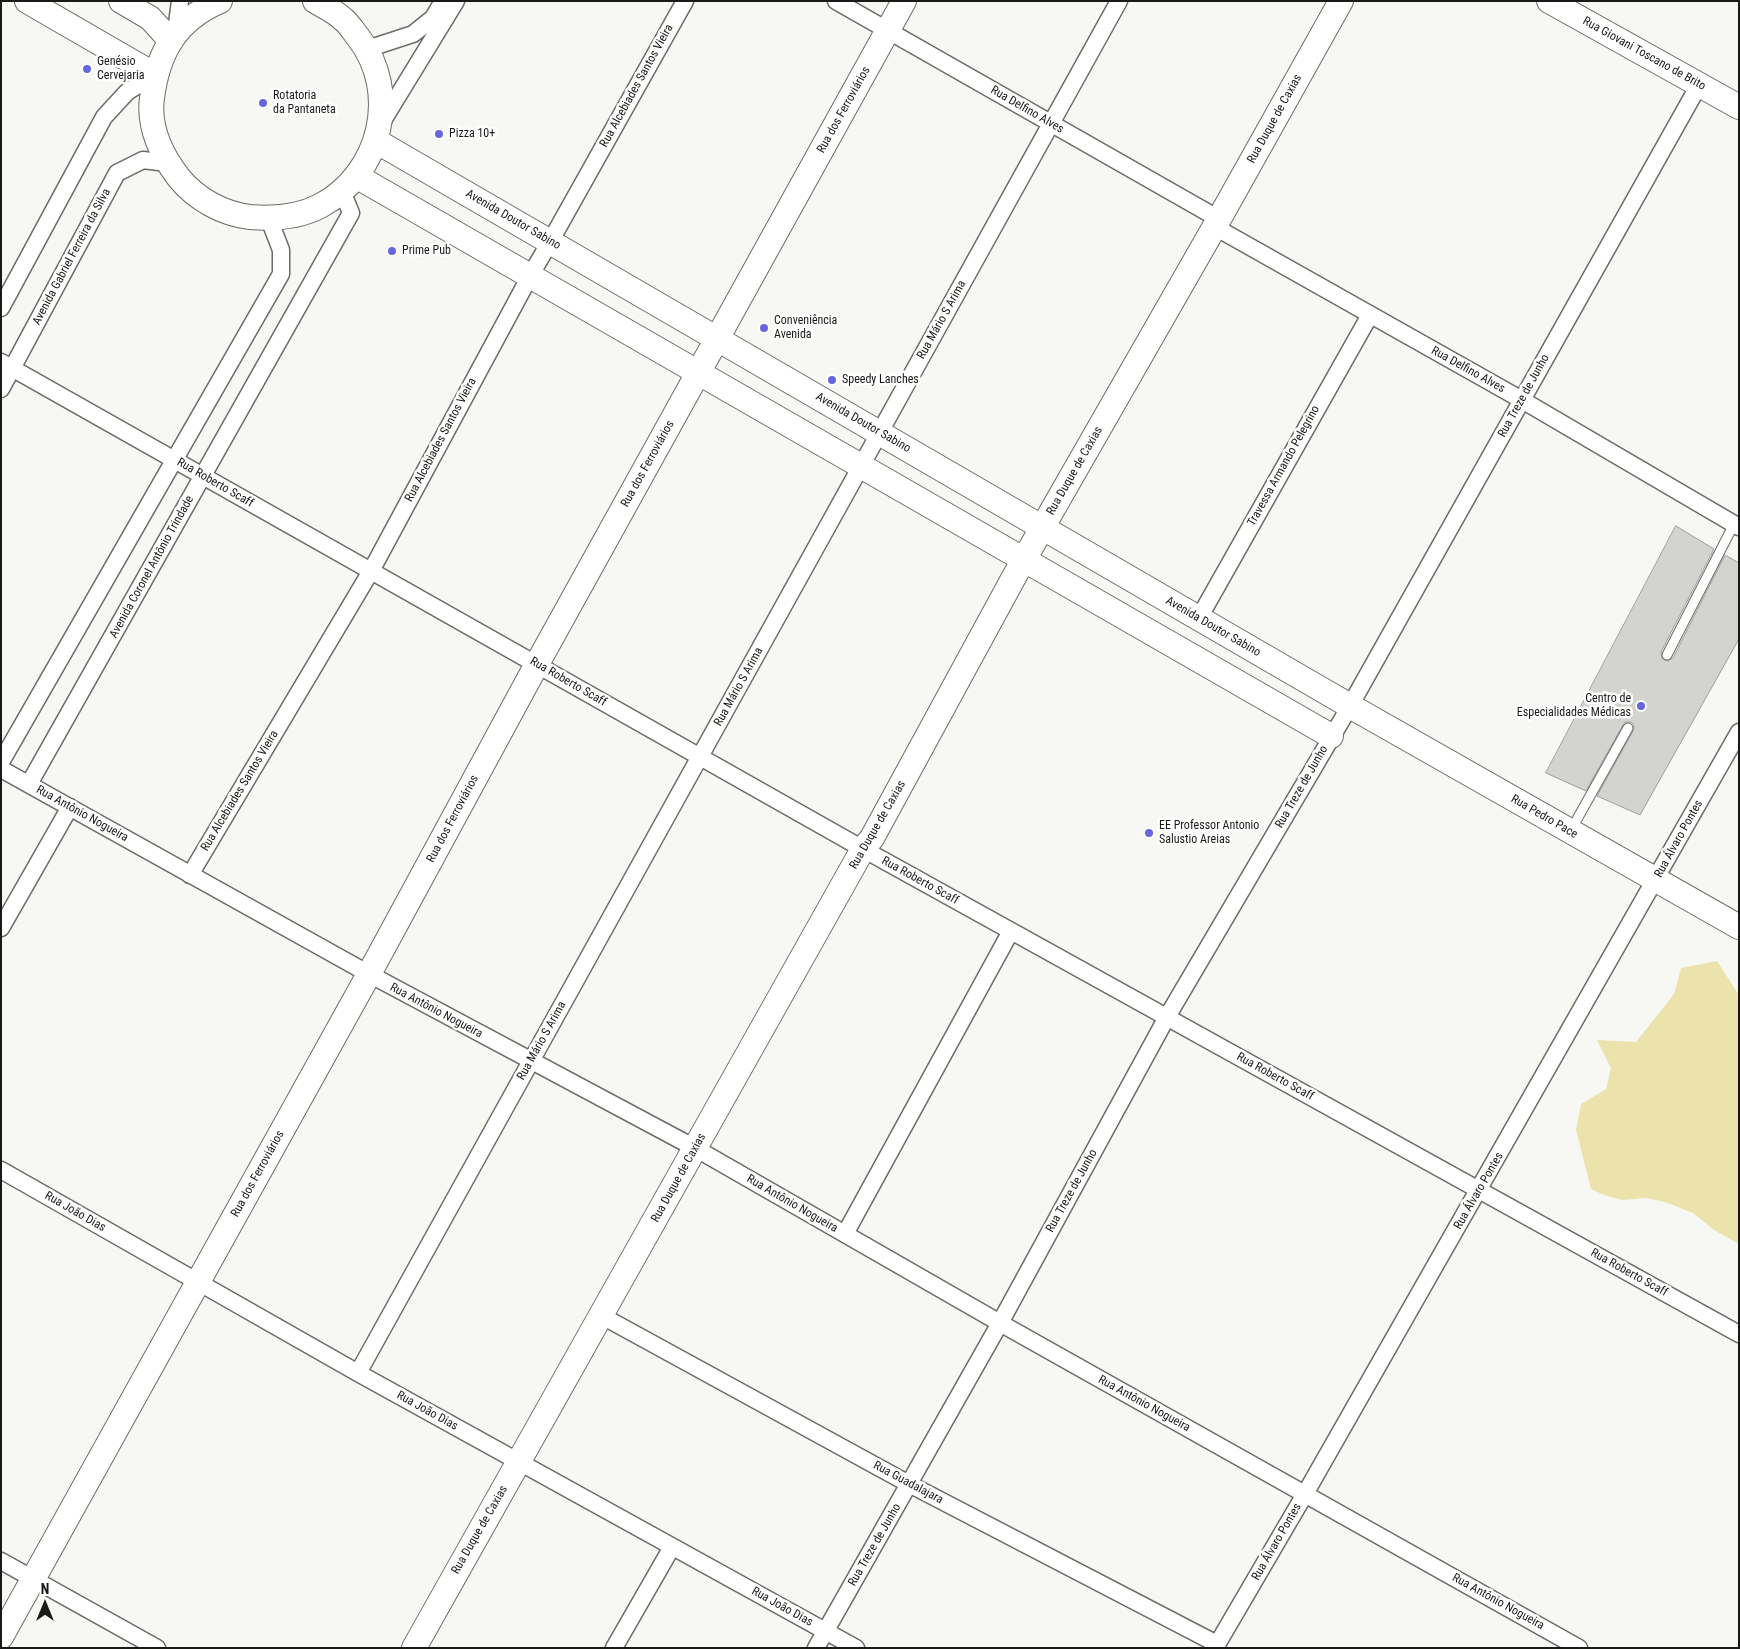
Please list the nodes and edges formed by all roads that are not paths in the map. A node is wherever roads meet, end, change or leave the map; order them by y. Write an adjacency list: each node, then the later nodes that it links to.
1 (27, 1): 17 (main road)
2 (121, 1): 15 (main road)
3 (180, 1): 15 (street)
4 (220, 1): 15 (main road)
5 (315, 1): 16 (main road)
6 (443, 1): 16 (street)
7 (456, 1): 21 (street)
8 (685, 1): 26 (street, Rua Alcebiades Santos Vieira)
9 (836, 1): 14 (street, Rua Delfino Alves)
10 (904, 1): 14 (main road, Rua dos Ferroviários)
11 (1119, 1): 20 (street, Rua Mário S Arima)
12 (1341, 1): 25 (main road, Rua Duque de Caxias)
13 (1554, 2): 18 (main road, Rua Giovani Toscano de Brito)
14 (887, 30): 20 (street, Rua Delfino Alves); 30 (main road, Rua dos Ferroviários)
15 (174, 36): 17 (main road)
16 (367, 49): 21 (main road)
17 (155, 75): 22 (main road); 28 (street)
18 (1699, 85): 19 (main road, Rua Giovani Toscano de Brito); 34 (street, Rua Treze de Junho)
19 (1739, 107)
20 (1051, 124): 25 (street, Rua Delfino Alves); 35 (street, Rua Mário S Arima)
21 (377, 135): 23 (main road); 26 (main road, Avenida Doutor Sabino)
22 (168, 163): 24 (main road); 31 (street, Avenida Gabriel Ferreira da Silva)
23 (349, 184): 24 (main road); 27 (main road); 38 (street, Avenida Coronel Antônio Trindade)
24 (269, 219): 36 (street)
25 (1220, 225): 29 (street, Rua Delfino Alves); 40 (main road, Rua Duque de Caxias)
26 (550, 242): 27 (street, Rua Alcebiades Santos Vieira); 30 (main road, Avenida Doutor Sabino)
27 (530, 276): 32 (main road); 42 (street, Rua Alcebiades Santos Vieira)
28 (1, 308)
29 (1370, 314): 34 (street, Rua Delfino Alves); 43 (street, Travessa Armando Pelegrino)
30 (718, 339): 32 (main road, Rua dos Ferroviários); 35 (main road, Avenida Doutor Sabino)
31 (7, 365): 33 (street, Avenida Gabriel Ferreira da Silva); 36 (street, Rua Roberto Scaff)
32 (699, 373): 37 (main road); 45 (main road, Rua dos Ferroviários)
33 (1, 389)
34 (1522, 400): 39 (street, Rua Delfino Alves); 46 (street, Rua Treze de Junho)
35 (880, 433): 37 (street, Rua Mário S Arima); 40 (main road, Avenida Doutor Sabino)
36 (174, 460): 38 (street, Rua Roberto Scaff); 51 (street)
37 (861, 466): 41 (main road); 50 (street, Rua Mário S Arima)
38 (203, 476): 42 (street, Rua Roberto Scaff); 53 (street, Avenida Coronel Antônio Trindade)
39 (1736, 525): 44 (lane)
40 (1043, 528): 41 (main road, Rua Duque de Caxias); 43 (main road, Avenida Doutor Sabino)
41 (1024, 560): 49 (main road); 56 (main road, Rua Duque de Caxias)
42 (371, 571): 45 (street, Rua Roberto Scaff); 57 (street, Rua Alcebiades Santos Vieira)
43 (1198, 618): 46 (main road, Avenida Doutor Sabino)
44 (1667, 656)
45 (536, 664): 50 (street, Rua Roberto Scaff); 62 (main road, Rua dos Ferroviários)
46 (1350, 706): 49 (street, Rua Treze de Junho); 55 (main road, Rua Pedro Pace)
47 (1628, 728): 55 (lane)
48 (1739, 732): 58 (street, Rua Álvaro Pontes)
49 (1331, 736): 63 (street, Rua Treze de Junho)
50 (700, 757): 56 (street, Rua Roberto Scaff); 64 (street, Rua Mário S Arima)
51 (1, 762)
52 (1, 769): 53 (street, Rua Antônio Nogueira)
53 (29, 784): 54 (street, Rua Antônio Nogueira)
54 (70, 807): 57 (street, Rua Antônio Nogueira); 60 (street)
55 (1570, 832): 58 (main road, Rua Pedro Pace)
56 (864, 849): 61 (street, Rua Roberto Scaff); 65 (main road, Rua Duque de Caxias)
57 (190, 875): 62 (street, Rua Antônio Nogueira)
58 (1655, 881): 59 (main road, Rua Pedro Pace); 67 (street, Rua Álvaro Pontes)
59 (1739, 927)
60 (1, 928)
61 (1012, 932): 63 (street, Rua Roberto Scaff); 68 (street)
62 (369, 974): 64 (street, Rua Antônio Nogueira); 69 (main road, Rua dos Ferroviários)
63 (1167, 1017): 67 (street, Rua Roberto Scaff); 71 (street, Rua Treze de Junho)
64 (531, 1062): 65 (street, Rua Antônio Nogueira); 73 (street, Rua Mário S Arima)
65 (695, 1148): 68 (street, Rua Antônio Nogueira); 70 (main road, Rua Duque de Caxias)
66 (1, 1170): 69 (street, Rua João Dias)
67 (1479, 1190): 72 (street, Rua Roberto Scaff); 76 (street, Rua Álvaro Pontes)
68 (845, 1234): 71 (street, Rua Antônio Nogueira)
69 (198, 1282): 73 (street, Rua João Dias); 79 (main road, Rua dos Ferroviários)
70 (602, 1316): 74 (main road, Rua Duque de Caxias); 75 (street, Rua Guadalajara)
71 (1000, 1323): 75 (street, Rua Treze de Junho); 76 (street, Rua Antônio Nogueira)
72 (1739, 1334)
73 (358, 1373): 74 (street, Rua João Dias)
74 (519, 1462): 77 (street, Rua João Dias); 84 (main road, Rua Duque de Caxias)
75 (909, 1484): 80 (street, Rua Treze de Junho); 82 (street, Rua Guadalajara)
76 (1306, 1494): 82 (street, Rua Álvaro Pontes); 88 (street, Rua Antônio Nogueira)
77 (672, 1547): 80 (street, Rua João Dias); 85 (street)
78 (1, 1561): 79 (street)
79 (34, 1579): 81 (main road, Rua dos Ferroviários); 83 (street)
80 (826, 1631): 86 (street, Rua Treze de Junho); 87 (street, Rua João Dias)
81 (1, 1637)
82 (1216, 1646)
83 (157, 1648)
84 (414, 1648)
85 (614, 1648)
86 (816, 1648)
87 (856, 1648)
88 (1579, 1648)

